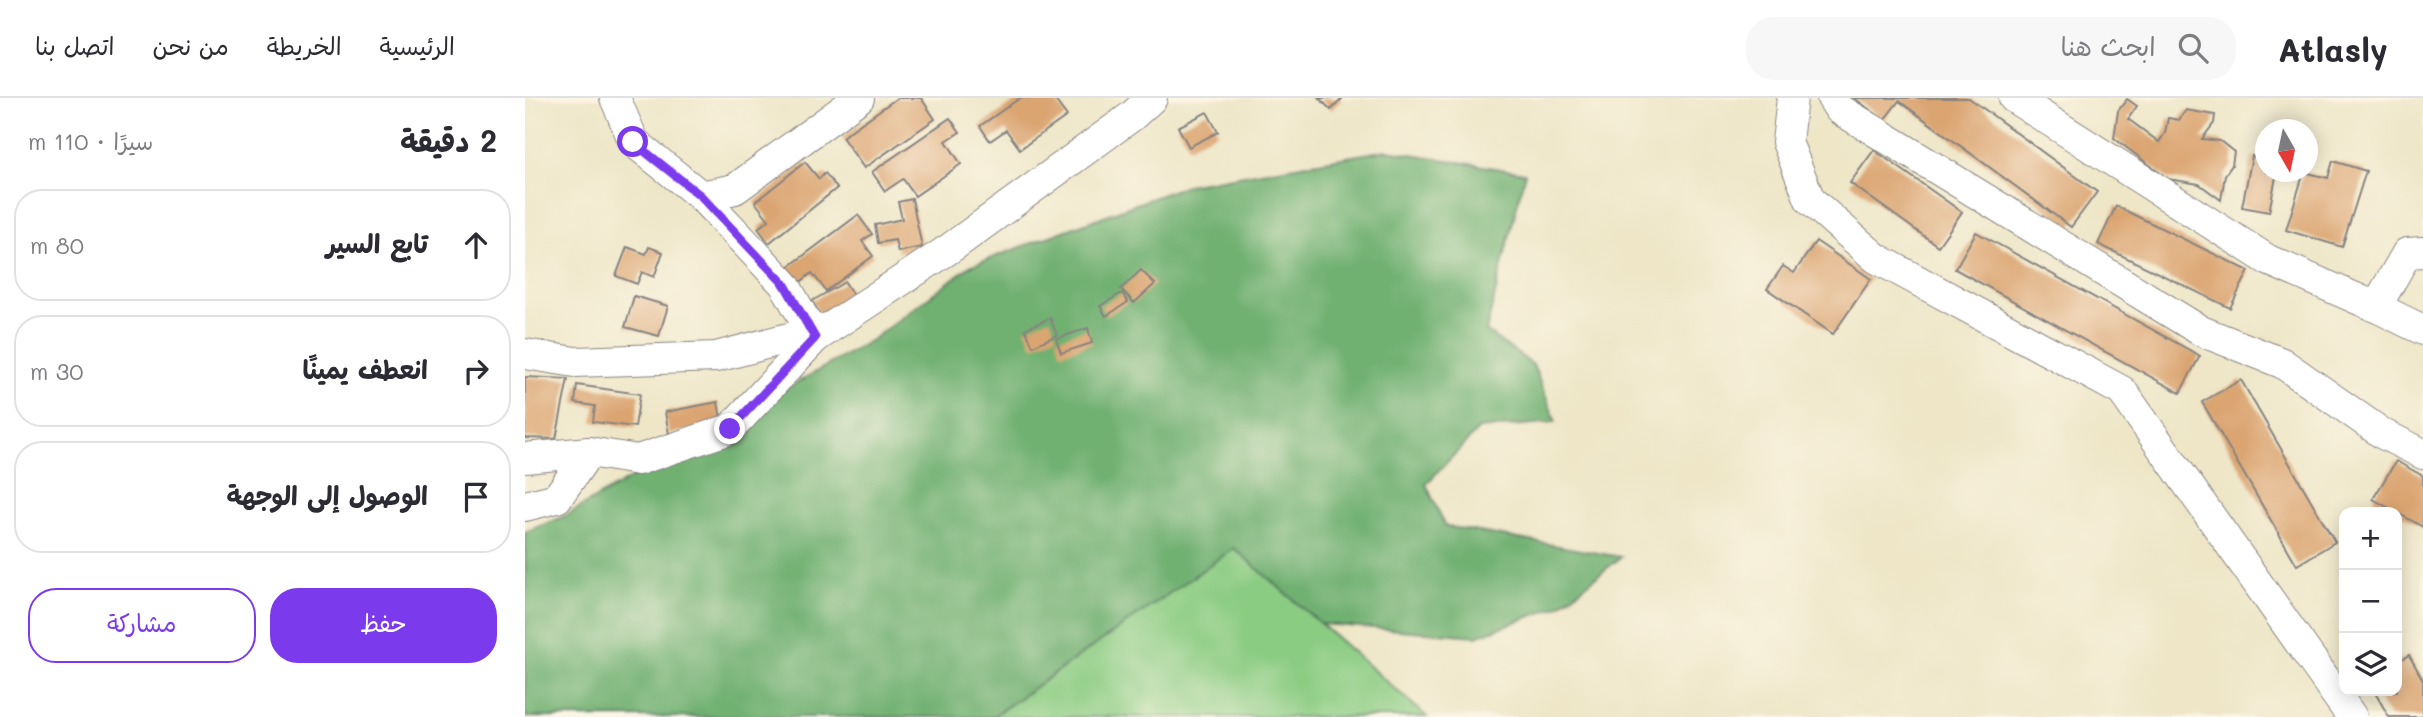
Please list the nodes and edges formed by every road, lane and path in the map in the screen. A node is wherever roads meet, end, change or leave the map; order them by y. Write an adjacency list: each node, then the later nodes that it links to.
1 (615, 98): 7 (street)
2 (859, 98): 7 (street)
3 (1152, 98): 11 (street)
4 (1792, 98): 17 (street)
5 (1832, 98): 14 (street)
6 (2014, 98): 9 (street)
7 (701, 196): 11 (street)
8 (2423, 252): 9 (street)
9 (2376, 307): 10 (street)
10 (2423, 330)
11 (819, 333): 12 (street); 13 (street)
12 (525, 354)
13 (589, 452): 15 (street); 16 (street)
14 (2423, 454)
15 (525, 458)
16 (525, 506)
17 (2352, 717)

